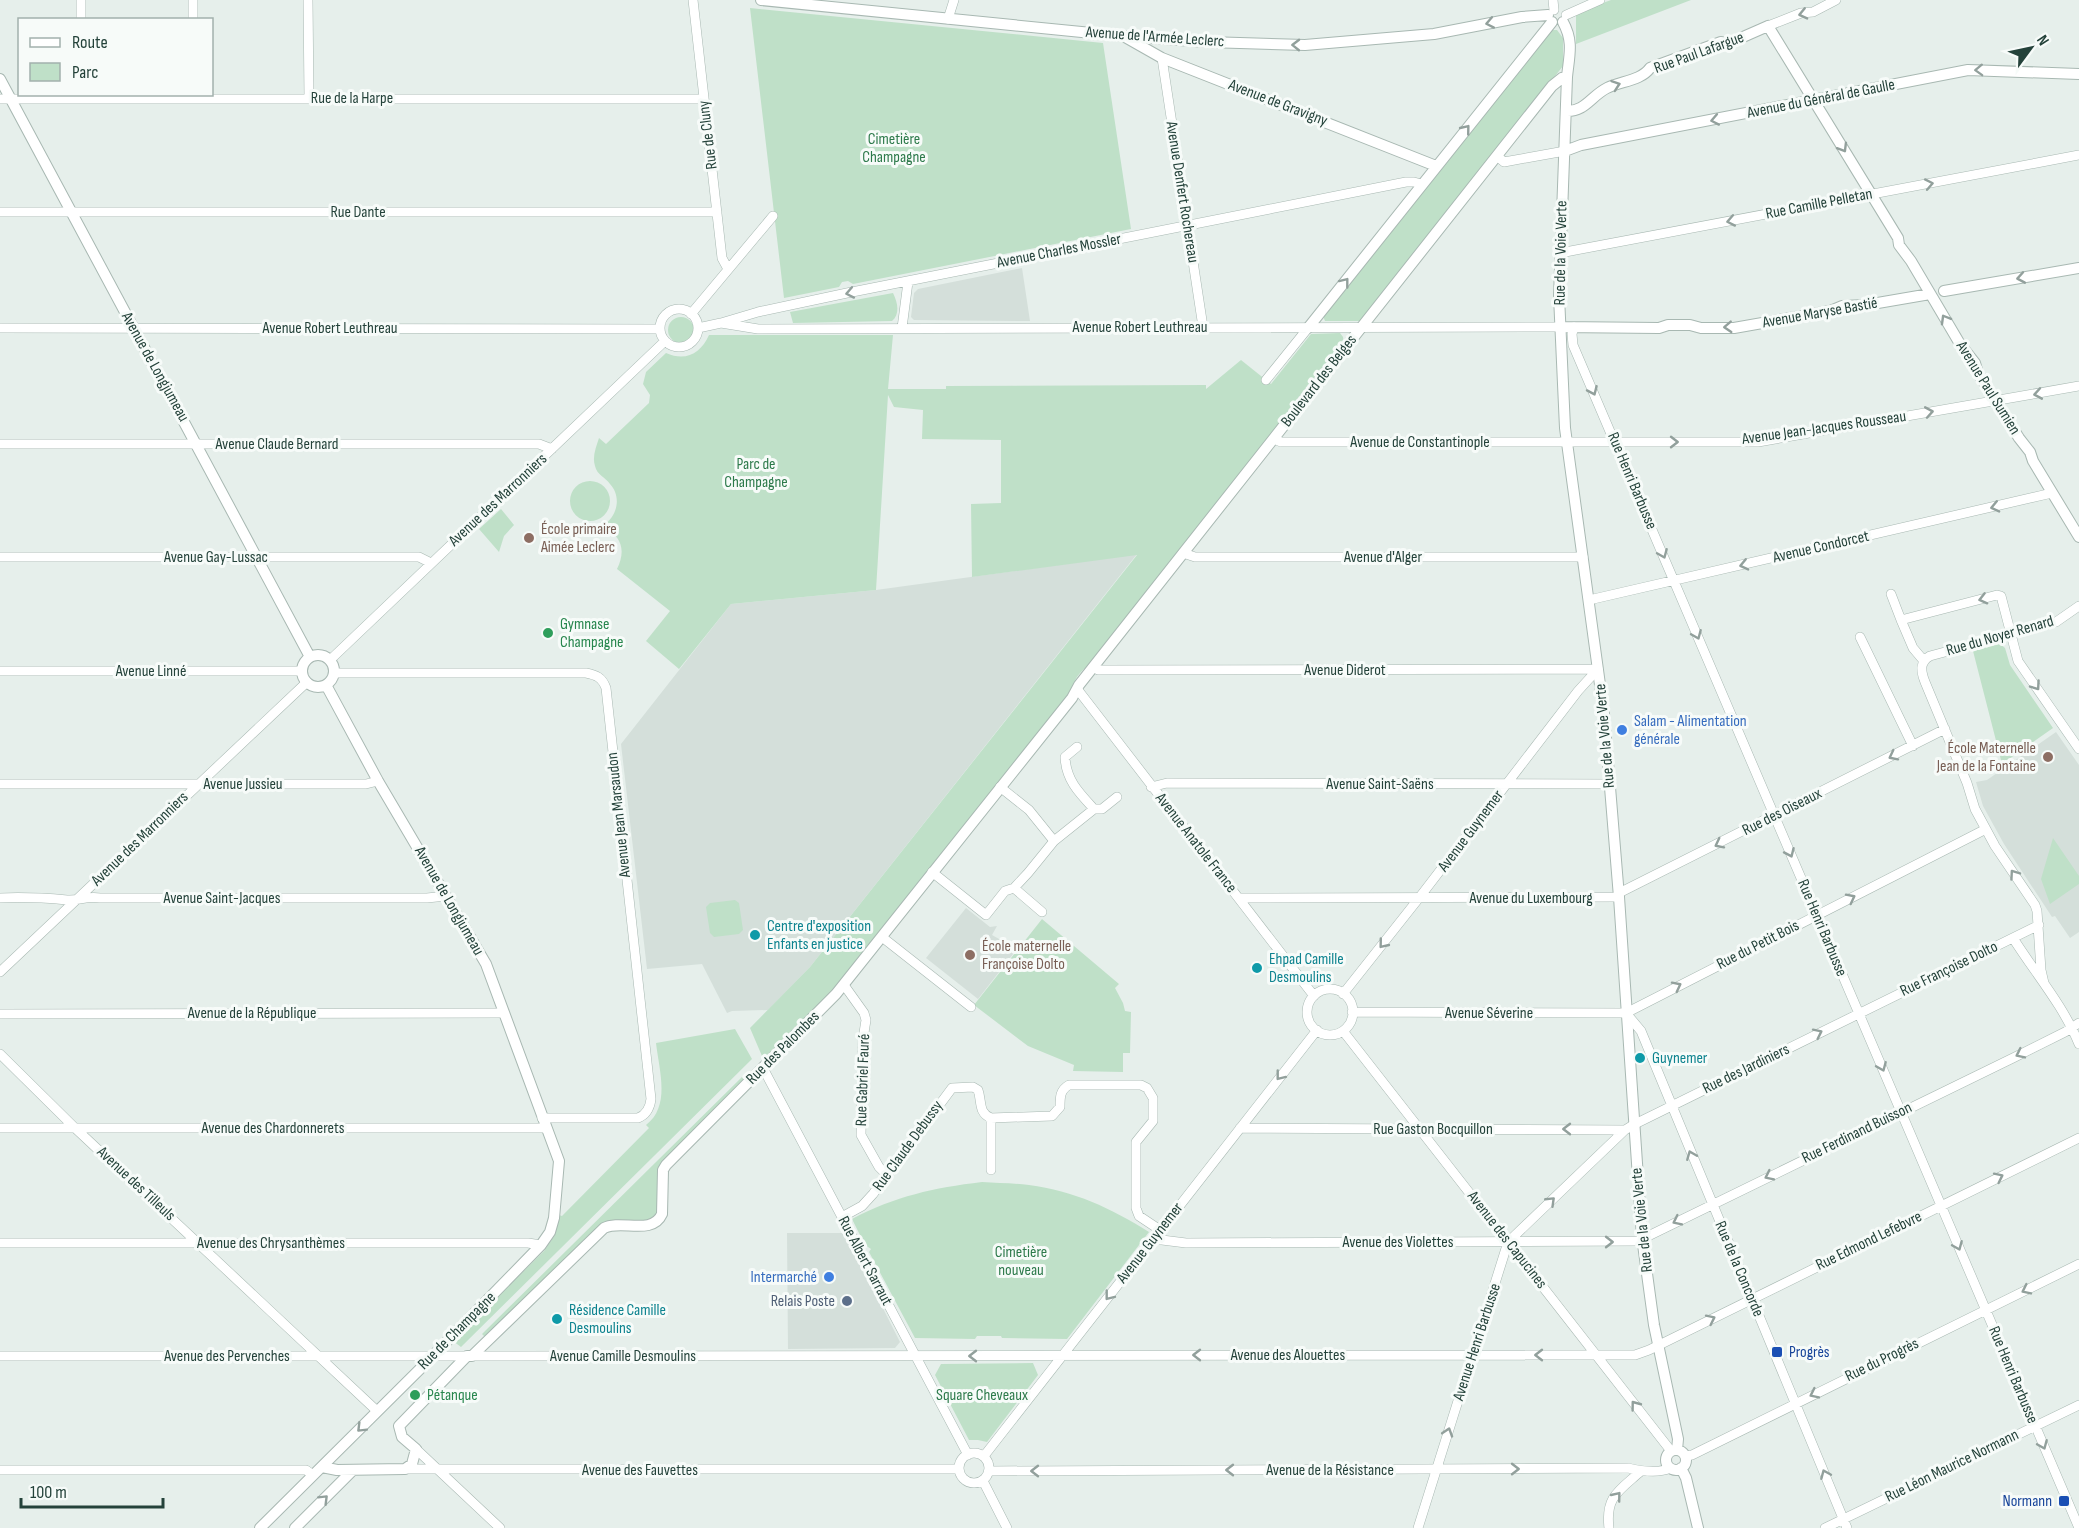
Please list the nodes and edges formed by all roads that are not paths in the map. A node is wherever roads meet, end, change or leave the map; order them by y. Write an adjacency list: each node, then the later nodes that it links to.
1 (81, 0): 10 (street)
2 (193, 0): 11 (street)
3 (308, 0): 21 (street)
4 (693, 0): 23 (street, Rue de Cluny)
5 (761, 0): 12 (street, Avenue de l'Armée Leclerc)
6 (954, 0): 12 (street)
7 (1600, 0): 9 (street)
8 (1836, 0): 13 (street, Rue Paul Lafargue, one-way to 13)
9 (1556, 14): 14 (street, Avenue de l'Armée Leclerc, one-way to 14); 17 (street, Rue de la Voie Verte); 29 (street, one-way to 9)
10 (81, 18)
11 (193, 18)
12 (948, 19): 14 (street, Avenue de l'Armée Leclerc)
13 (1768, 26): 24 (street, Avenue Paul Sumien); 25 (street, Rue Paul Lafargue, one-way to 13)
14 (1122, 36): 15 (street, Avenue de Gravigny)
15 (1162, 58): 29 (street, Avenue de Gravigny); 36 (street, Avenue Denfert Rochereau)
16 (2079, 74): 24 (street, Avenue du Général de Gaulle, one-way to 24)
17 (1567, 77): 25 (street, Rue de la Voie Verte); 28 (street, Boulevard des Belges)
18 (0, 79): 22 (street, Avenue de Longjumeau)
19 (81, 96): 20 (street, Rue de la Harpe); 22 (street, Rue de la Harpe)
20 (194, 96): 21 (street, Rue de la Harpe)
21 (309, 98): 23 (street, Rue de la Harpe)
22 (6, 99): 33 (street, Avenue de Longjumeau)
23 (704, 99): 34 (street, Rue de Cluny)
24 (1814, 101): 26 (street, Avenue du Général de Gaulle, one-way to 26); 31 (street, Avenue Paul Sumien, one-way to 31)
25 (1566, 111): 26 (street, Rue de la Voie Verte)
26 (1564, 151): 28 (street); 37 (street, Rue de la Voie Verte)
27 (2079, 155): 31 (street, Rue Camille Pelletan, one-way to 27)
28 (1497, 156): 46 (street, Boulevard des Belges)
29 (1437, 166): 30 (street)
30 (1421, 184): 36 (street, Avenue Charles Mossler); 53 (street, one-way to 30)
31 (1871, 195): 37 (street, Rue Camille Pelletan, one-way to 37); 42 (street, Avenue Paul Sumien)
32 (0, 212): 33 (street, Rue Dante)
33 (72, 212): 34 (street, Rue Dante); 50 (street, Avenue de Longjumeau)
34 (717, 212): 39 (street, Rue de Cluny)
35 (773, 216): 39 (street)
36 (1187, 226): 40 (street, Avenue Charles Mossler); 45 (street, Avenue Denfert Rochereau)
37 (1560, 253): 47 (street, Rue de la Voie Verte)
38 (2079, 268): 41 (street, Avenue Maryse Bastié, one-way to 41)
39 (728, 269): 43 (street)
40 (908, 282): 44 (street, Avenue Charles Mossler, one-way to 44); 52 (street)
41 (1944, 291): 42 (street, Avenue Maryse Bastié)
42 (1930, 294): 48 (street, Avenue Maryse Bastié, one-way to 48); 58 (street, Avenue Paul Sumien, one-way to 42)
43 (691, 314): 51 (street); 54 (street)
44 (721, 323): 51 (street, Avenue Charles Mossler); 52 (street, Avenue Robert Leuthreau)
45 (1203, 327): 52 (street, Avenue Robert Leuthreau); 53 (street, Avenue Robert Leuthreau)
46 (1361, 327): 47 (street, Avenue Robert Leuthreau); 53 (street, Avenue Robert Leuthreau); 59 (street, Boulevard des Belges)
47 (1560, 327): 48 (street, Avenue Maryse Bastié); 61 (street, Rue de la Voie Verte)
48 (1574, 327): 60 (street, Rue Henri Barbusse, one-way to 60)
49 (0, 328): 50 (street, Avenue Robert Leuthreau)
50 (134, 328): 54 (street, Avenue Robert Leuthreau); 63 (street, Avenue de Longjumeau)
51 (698, 328): 55 (street)
52 (902, 328)
53 (1308, 328): 56 (street)
54 (660, 329): 55 (street)
55 (665, 341): 64 (street, Avenue des Marronniers)
56 (1266, 380)
57 (2079, 386): 58 (street, Avenue Jean-Jacques Rousseau, one-way to 58)
58 (1996, 401): 60 (street, Avenue Jean-Jacques Rousseau, one-way to 58); 65 (street, Avenue Paul Sumien)
59 (1274, 439): 61 (street, Avenue de Constantinople); 67 (street, Boulevard des Belges)
60 (1615, 442): 61 (street, Avenue Jean-Jacques Rousseau); 72 (street, Rue Henri Barbusse, one-way to 72)
61 (1567, 443): 68 (street, Rue de la Voie Verte)
62 (0, 444): 63 (street, Avenue Claude Bernard)
63 (197, 444): 64 (street, Avenue Claude Bernard); 70 (street, Avenue de Longjumeau)
64 (552, 449): 71 (street, Avenue des Marronniers)
65 (2052, 493): 66 (street, Avenue Paul Sumien); 72 (street, Avenue Condorcet, one-way to 72)
66 (2079, 537)
67 (1183, 553): 68 (street, Avenue d'Alger); 82 (street, Boulevard des Belges)
68 (1583, 556): 74 (street, Rue de la Voie Verte)
69 (0, 557): 70 (street, Avenue Gay-Lussac)
70 (257, 557): 71 (street, Avenue Gay-Lussac); 79 (street, Avenue de Longjumeau)
71 (431, 563): 80 (street, Avenue des Marronniers)
72 (1674, 581): 74 (street, Avenue Condorcet); 103 (street, Rue Henri Barbusse, one-way to 103)
73 (1891, 594): 76 (street)
74 (1589, 600): 83 (street, Rue de la Voie Verte)
75 (2079, 606): 77 (street, Rue du Noyer Renard)
76 (1901, 620): 77 (street, one-way to 76); 81 (street)
77 (2011, 634): 81 (street, Rue du Noyer Renard); 93 (street, one-way to 93)
78 (1860, 637): 91 (street)
79 (310, 657): 80 (street); 85 (street)
80 (330, 660): 86 (street)
81 (1924, 661): 90 (street)
82 (1093, 667): 83 (street, Avenue Diderot); 89 (street, Boulevard des Belges)
83 (1598, 669): 97 (street, Avenue Guynemer); 98 (street, Rue de la Voie Verte)
84 (0, 671): 85 (street, Avenue Linné)
85 (302, 671): 87 (street)
86 (334, 673): 88 (street); 139 (street, Avenue Jean Marsaudon)
87 (307, 682): 88 (street); 96 (street, Avenue des Marronniers)
88 (326, 685): 94 (street, Avenue de Longjumeau)
89 (1077, 690): 99 (street, Rue des Palombes); 100 (street, Avenue Anatole France)
90 (1945, 729): 91 (street, Rue des Oiseaux); 104 (street)
91 (1912, 746): 103 (street, Rue des Oiseaux, one-way to 103)
92 (1077, 747): 102 (street)
93 (2079, 749)
94 (378, 782): 96 (street, Avenue Jussieu); 109 (street, Avenue de Longjumeau)
95 (0, 784): 96 (street, Avenue Jussieu)
96 (198, 784): 111 (street, Avenue des Marronniers)
97 (1506, 784): 98 (street, Avenue Saint-Saëns); 100 (street, Avenue Saint-Saëns); 113 (street, Avenue Guynemer)
98 (1610, 784): 108 (street, Rue de la Voie Verte)
99 (1000, 787): 105 (street); 106 (street, Rue des Palombes)
100 (1151, 787): 112 (street, Avenue Anatole France)
101 (1117, 797): 102 (street)
102 (1094, 809): 105 (street)
103 (1774, 816): 108 (street, Rue des Oiseaux, one-way to 108); 115 (street, Rue Henri Barbusse, one-way to 115)
104 (1986, 829): 115 (street, Rue du Petit Bois, one-way to 104); 116 (street, one-way to 104)
105 (1054, 841): 107 (street)
106 (932, 872): 107 (street); 117 (street, Rue des Palombes)
107 (1014, 888): 114 (street)
108 (1619, 895): 113 (street, Avenue du Luxembourg); 127 (street, Rue de la Voie Verte)
109 (446, 896): 111 (street, Avenue Saint-Jacques); 126 (street, Avenue de Longjumeau)
110 (0, 897): 111 (street, Avenue Saint-Jacques)
111 (78, 898): 119 (street, Avenue des Marronniers)
112 (1239, 898): 113 (street, Avenue du Luxembourg); 123 (street, Avenue Anatole France)
113 (1419, 898): 122 (street, Avenue Guynemer, one-way to 122)
114 (1042, 912)
115 (1817, 915): 127 (street, Rue du Petit Bois, one-way to 115); 128 (street, Rue Henri Barbusse)
116 (2039, 925): 118 (street, Rue Françoise Dolto); 120 (street)
117 (882, 937): 121 (street, Rue des Palombes); 124 (street)
118 (2013, 938): 120 (street); 128 (street, Rue Françoise Dolto)
119 (0, 972)
120 (2044, 982): 130 (street)
121 (844, 985): 135 (street, Rue des Palombes); 147 (street, Rue Gabriel Fauré)
122 (1343, 993): 123 (street); 125 (street)
123 (1314, 996): 131 (street)
124 (971, 1007)
125 (1352, 1012): 127 (street, Avenue Séverine); 132 (street)
126 (504, 1013): 129 (street, Avenue de la République); 139 (street, Avenue de Longjumeau)
127 (1626, 1013): 136 (street, Rue de la Concorde); 140 (street, Rue de la Voie Verte)
128 (1859, 1013): 136 (street, Rue des Jardiniers, one-way to 128); 137 (street, Rue Henri Barbusse, one-way to 137)
129 (0, 1014)
130 (2076, 1025): 133 (street); 137 (street, Rue Ferdinand Buisson, one-way to 137)
131 (1317, 1030): 132 (street); 143 (street, Avenue Guynemer, one-way to 143)
132 (1343, 1030): 144 (street, Avenue des Capucines)
133 (2079, 1044)
134 (0, 1054): 142 (street, Avenue des Tilleuls)
135 (763, 1068): 150 (street, Rue Albert Sarraut); 169 (street, Rue des Palombes)
136 (1671, 1105): 140 (street, Rue des Jardiniers); 148 (street, Rue de la Concorde, one-way to 136)
137 (1901, 1112): 148 (street, Rue Ferdinand Buisson, one-way to 148); 149 (street, Rue Henri Barbusse)
138 (991, 1118): 146 (street, Rue Claude Debussy); 147 (street, Rue Claude Debussy); 151 (street)
139 (544, 1123): 142 (street, Avenue des Chardonnerets); 156 (street, Rue de Champagne)
140 (1629, 1127): 144 (street, Rue Gaston Bocquillon, one-way to 144); 152 (street, Rue de la Voie Verte); 153 (street, Avenue Henri Barbusse, one-way to 140)
141 (0, 1128): 142 (street, Avenue des Chardonnerets)
142 (75, 1128): 155 (street, Avenue des Tilleuls)
143 (1240, 1128): 144 (street, Rue Gaston Bocquillon); 151 (street, Avenue Guynemer)
144 (1420, 1128): 153 (street, Avenue des Capucines)
145 (2079, 1138): 149 (street, Rue Edmond Lefebvre, one-way to 145)
146 (991, 1170)
147 (887, 1175): 150 (street, Rue Claude Debussy)
148 (1712, 1204): 152 (street, Rue Ferdinand Buisson, one-way to 152); 158 (street, Rue de la Concorde)
149 (1941, 1206): 158 (street, Rue Edmond Lefebvre); 159 (street, Rue Henri Barbusse, one-way to 159)
150 (842, 1217): 161 (street, Rue Albert Sarraut)
151 (1157, 1233): 153 (street, Avenue des Violettes); 162 (street, Avenue Guynemer, one-way to 162)
152 (1642, 1240): 153 (street, Avenue des Violettes, one-way to 152); 160 (street, Rue de la Voie Verte)
153 (1508, 1242): 163 (street, Avenue Henri Barbusse); 164 (street, Avenue des Capucines)
154 (0, 1243): 155 (street, Avenue des Chrysanthèmes)
155 (199, 1243): 156 (street, Avenue des Chrysanthèmes); 166 (street, Avenue des Tilleuls)
156 (541, 1245): 167 (street, Rue de Champagne)
157 (2079, 1264): 159 (street, Rue du Progrès, one-way to 159)
158 (1752, 1299): 160 (street, Rue Edmond Lefebvre, one-way to 158); 170 (street, Rue de la Concorde)
159 (1985, 1310): 170 (street, Rue du Progrès, one-way to 170); 173 (street, Rue Henri Barbusse)
160 (1658, 1345): 164 (street, Avenue des Alouettes); 175 (street, Rue de la Voie Verte)
161 (915, 1354): 162 (street, Avenue des Alouettes, one-way to 161); 169 (street, Avenue Camille Desmoulins); 176 (street, Rue Albert Sarraut)
162 (1064, 1355): 163 (street, Avenue des Alouettes, one-way to 162); 177 (street, Avenue Guynemer)
163 (1472, 1355): 164 (street, Avenue des Alouettes, one-way to 163); 185 (street, Avenue Henri Barbusse, one-way to 163)
164 (1598, 1355): 175 (street, Avenue des Capucines, one-way to 164)
165 (0, 1356): 166 (street, Avenue des Pervenches)
166 (318, 1356): 167 (street, Avenue des Pervenches); 172 (street, Avenue des Tilleuls)
167 (432, 1356): 168 (street, Avenue des Pervenches); 172 (street, Rue de Champagne)
168 (453, 1356): 169 (street, Avenue Camille Desmoulins)
169 (469, 1356): 174 (street, Rue des Palombes)
170 (1795, 1404): 175 (street, Rue du Progrès); 190 (street, Rue de la Concorde, one-way to 170)
171 (2079, 1404): 173 (street, Rue Léon Maurice Normann)
172 (377, 1411): 178 (street, Rue de Champagne, one-way to 178)
173 (2035, 1426): 190 (street, Rue Léon Maurice Normann); 199 (street, Rue Henri Barbusse, one-way to 199)
174 (416, 1449): 180 (street); 184 (street)
175 (1678, 1452): 179 (street, Rue de la Voie Verte); 179 (street, Rue de la Voie Verte)
176 (968, 1455): 177 (street); 181 (street)
177 (984, 1456): 186 (street)
178 (322, 1467): 183 (street, Avenue des Fauvettes); 188 (street, Rue de Champagne)
179 (1676, 1468): 187 (street, Avenue de la Résistance); 197 (street, Rue de la Voie Verte)
180 (405, 1469): 183 (street, Avenue des Fauvettes); 184 (street, Avenue des Fauvettes)
181 (959, 1469): 184 (street, Avenue des Fauvettes); 189 (street)
182 (0, 1470): 188 (street)
183 (353, 1470): 192 (street, one-way to 183)
184 (437, 1470): 193 (street)
185 (1436, 1470): 186 (street, Avenue de la Résistance, one-way to 186); 187 (street, Avenue de la Résistance, one-way to 187); 195 (street, Avenue Henri Barbusse)
186 (990, 1471): 189 (street)
187 (1641, 1471): 196 (street, one-way to 187)
188 (313, 1475): 191 (street, Rue de Champagne)
189 (983, 1481): 194 (street)
190 (1845, 1523): 198 (street, Rue Léon Maurice Normann)
191 (260, 1528)
192 (295, 1528)
193 (500, 1528)
194 (1007, 1528)
195 (1418, 1528)
196 (1609, 1528)
197 (1698, 1528)
198 (1825, 1528)
199 (2079, 1528)

